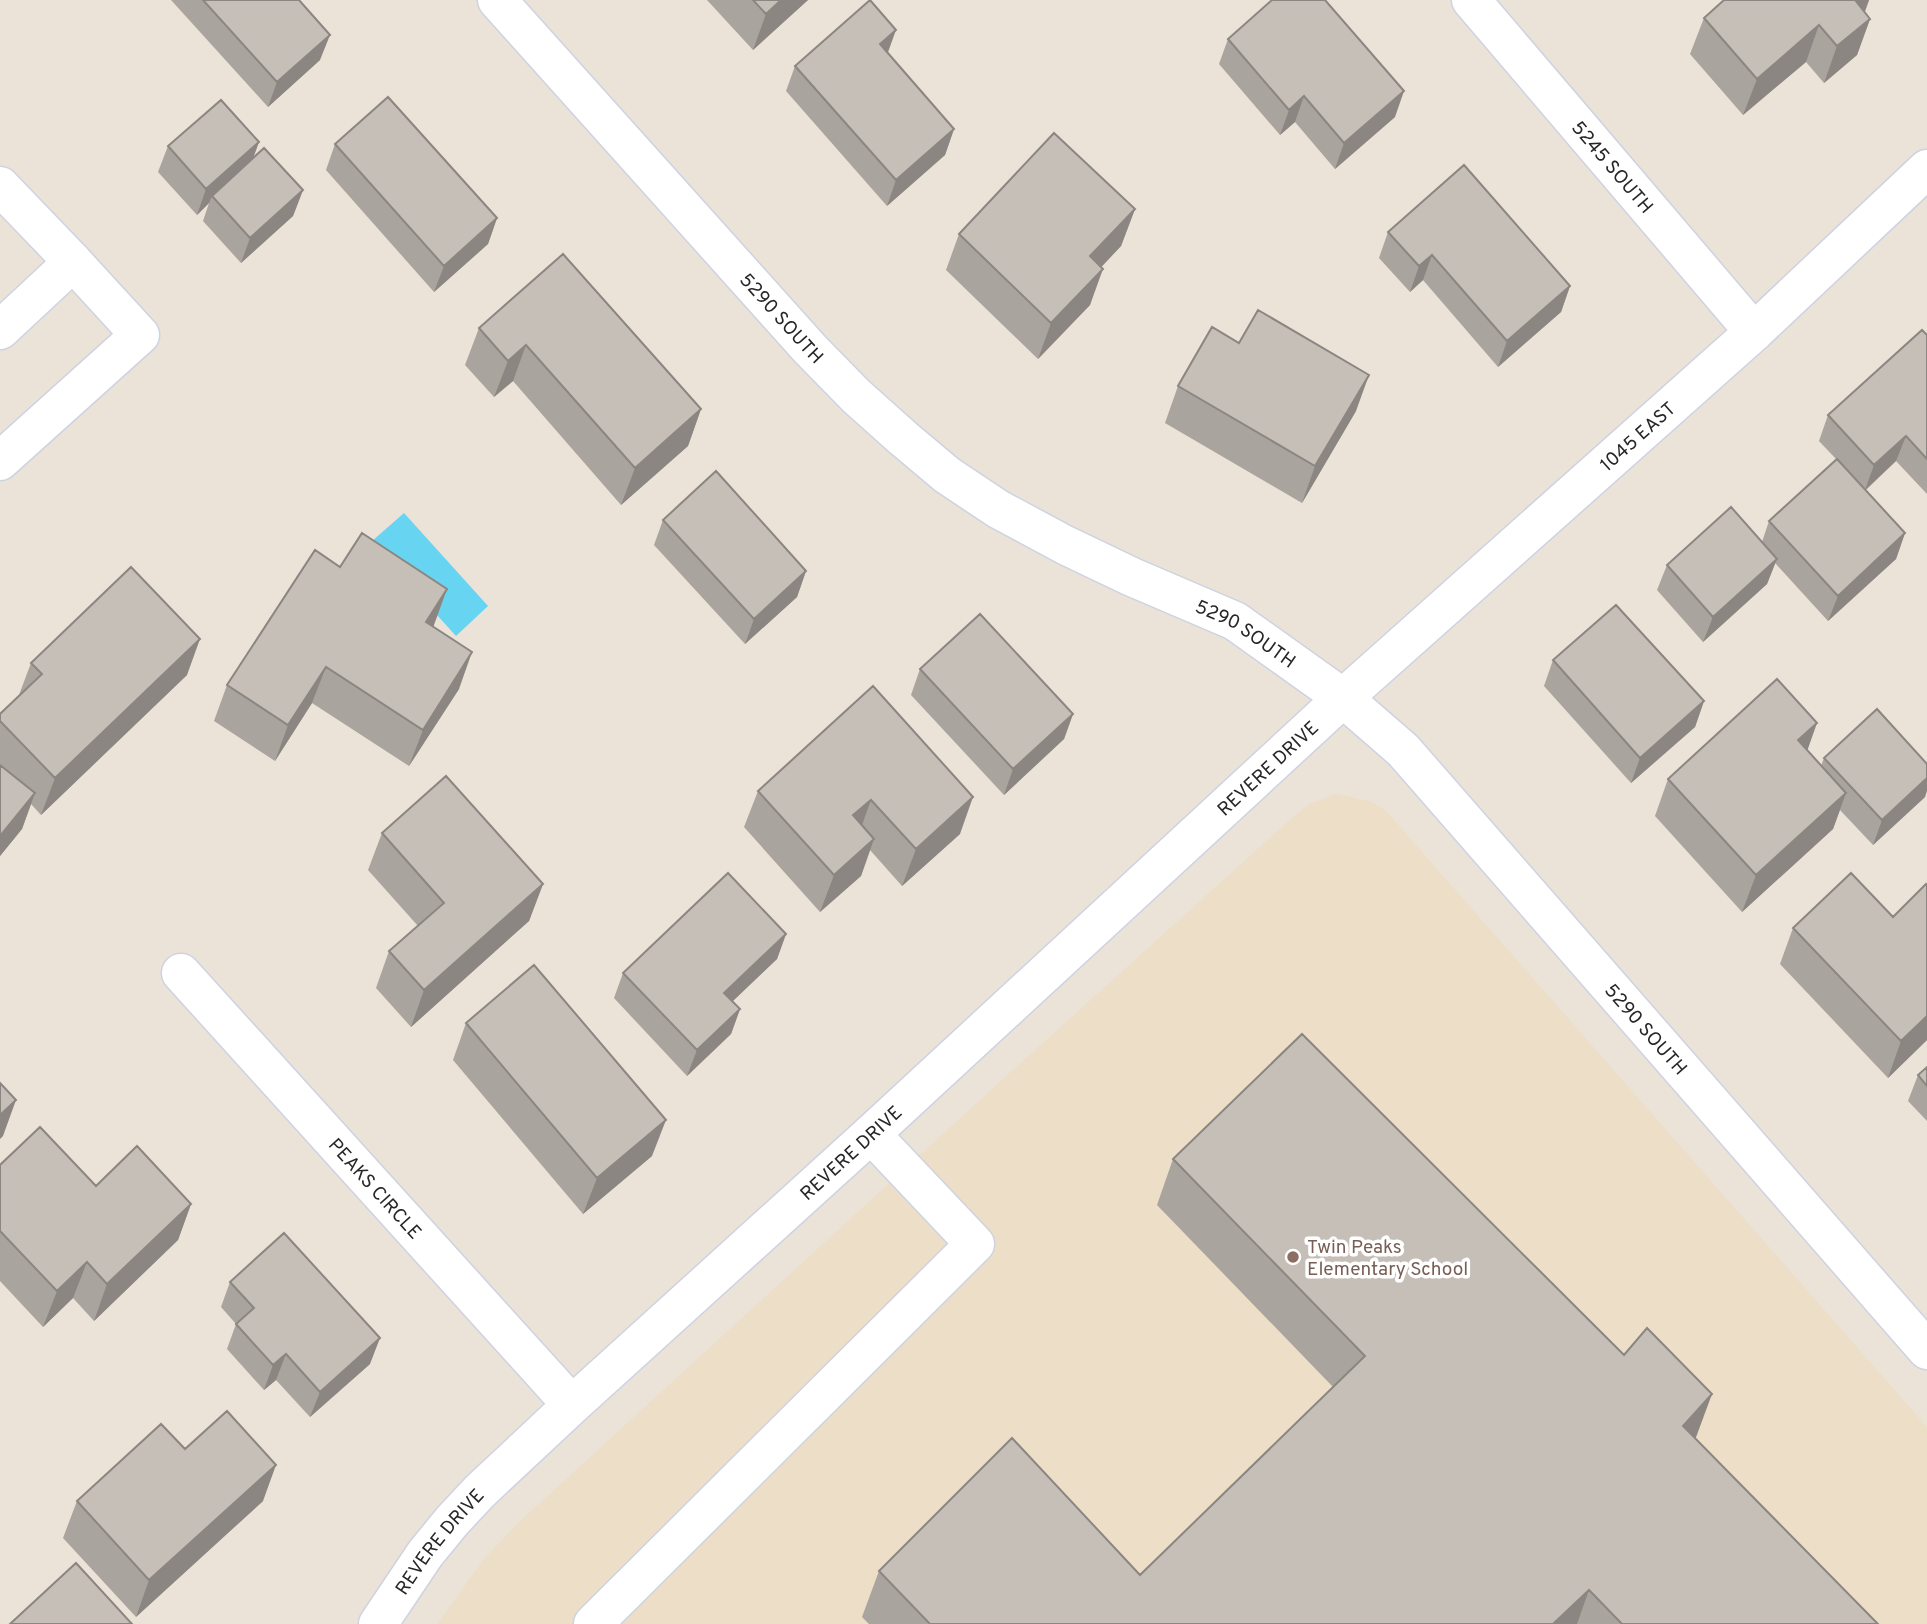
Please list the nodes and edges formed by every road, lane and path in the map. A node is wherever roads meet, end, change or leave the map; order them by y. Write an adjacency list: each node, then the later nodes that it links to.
1 (497, 0): 9 (street, 5290 SOUTH)
2 (1471, 0): 7 (street, 5245 SOUTH)
3 (1927, 169): 7 (street, 1045 EAST)
4 (0, 186): 5 (street)
5 (73, 262): 6 (street); 8 (street)
6 (0, 330)
7 (1754, 332): 9 (street, 1045 EAST)
8 (0, 461)
9 (1343, 698): 11 (street, REVERE DRIVE); 12 (street, 5290 SOUTH)
10 (181, 973): 13 (street, PEAKS CIRCLE)
11 (871, 1134): 13 (street, REVERE DRIVE); 15 (street)
12 (1927, 1350)
13 (572, 1405): 14 (street, REVERE DRIVE)
14 (378, 1624)
15 (593, 1624)

